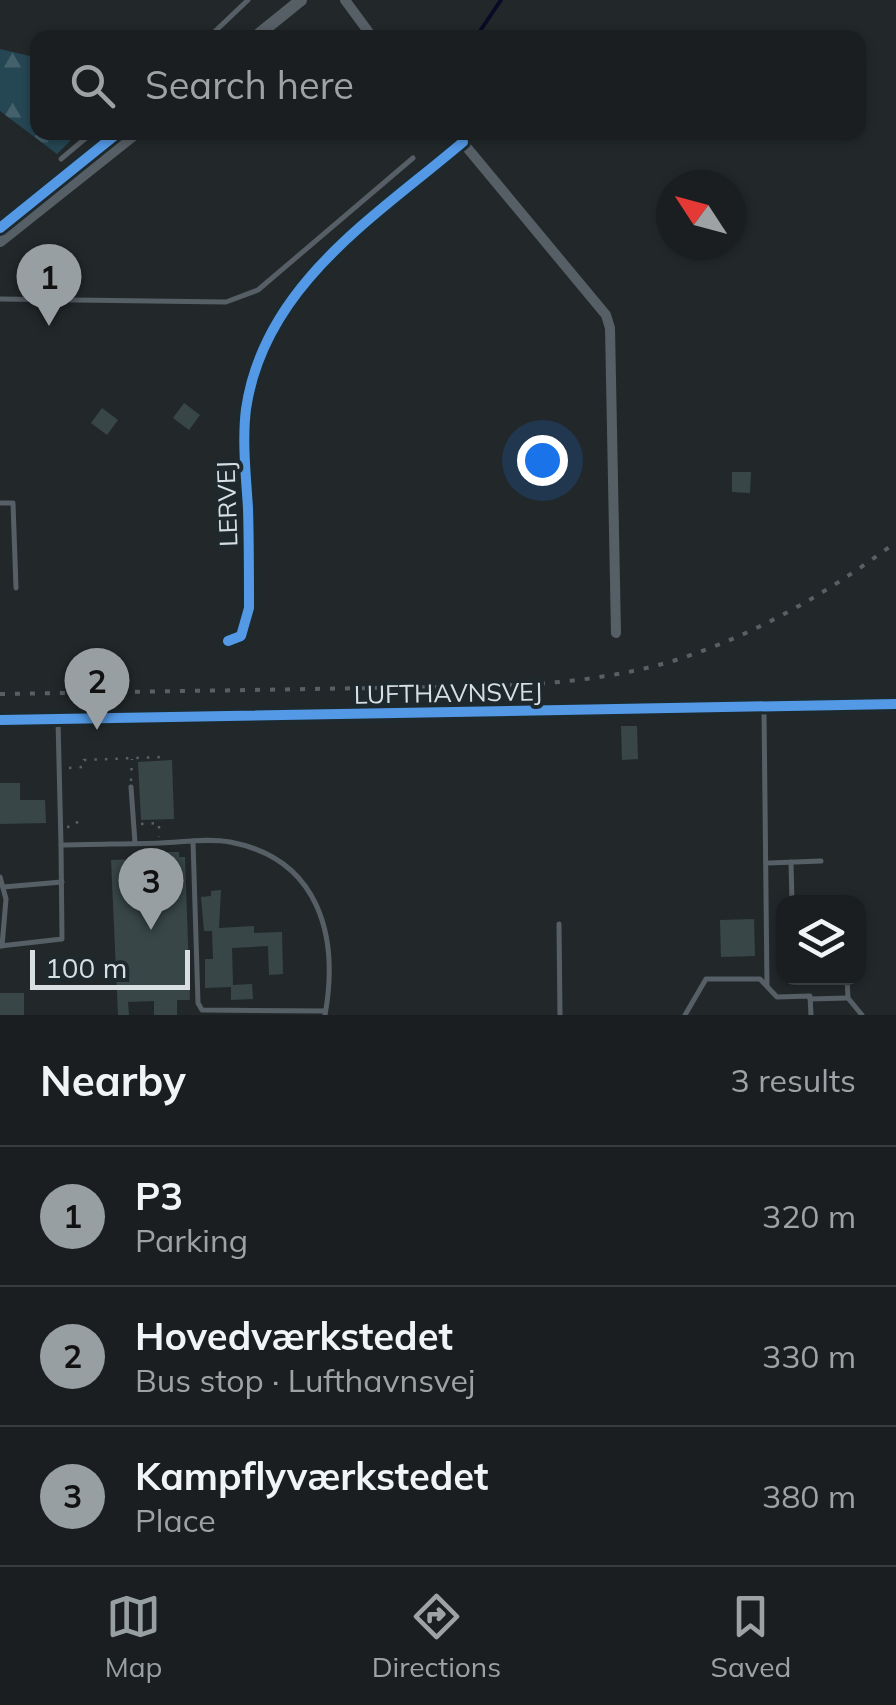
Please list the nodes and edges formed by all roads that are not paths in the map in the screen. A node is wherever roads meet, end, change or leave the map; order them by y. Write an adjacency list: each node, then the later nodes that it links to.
1 (248, 0): 4 (lane)
2 (301, 0): 5 (street)
3 (345, 0): 6 (street)
4 (216, 30)
5 (264, 30)
6 (368, 30)
7 (84, 140): 11 (lane)
8 (127, 140): 12 (street)
9 (463, 142): 16 (street); 17 (street, LERVEJ)
10 (413, 158): 13 (lane)
11 (61, 159)
12 (0, 241)
13 (0, 299)
14 (0, 503): 15 (lane)
15 (16, 588)
16 (616, 633)
17 (228, 641)
18 (896, 704): 19 (street, LUFTHAVNSVEJ)
19 (764, 707): 20 (street, LUFTHAVNSVEJ); 28 (lane)
20 (58, 719): 21 (street, LUFTHAVNSVEJ); 25 (lane)
21 (0, 720)
22 (132, 787): 24 (lane)
23 (193, 842): 24 (lane); 38 (lane); 38 (lane)
24 (135, 843): 25 (lane)
25 (61, 844): 30 (lane)
26 (792, 862): 27 (lane); 28 (lane); 31 (lane)
27 (821, 862)
28 (767, 863): 35 (lane)
29 (1, 882): 30 (lane); 33 (lane)
30 (62, 882): 33 (lane)
31 (792, 895)
32 (558, 924): 39 (lane)
33 (1, 946)
34 (847, 985): 36 (lane)
35 (767, 986): 37 (lane); 40 (lane)
36 (848, 998): 37 (lane); 42 (lane)
37 (810, 999): 41 (lane)
38 (325, 1013)
39 (560, 1015)
40 (686, 1015)
41 (811, 1015)
42 (862, 1015)

